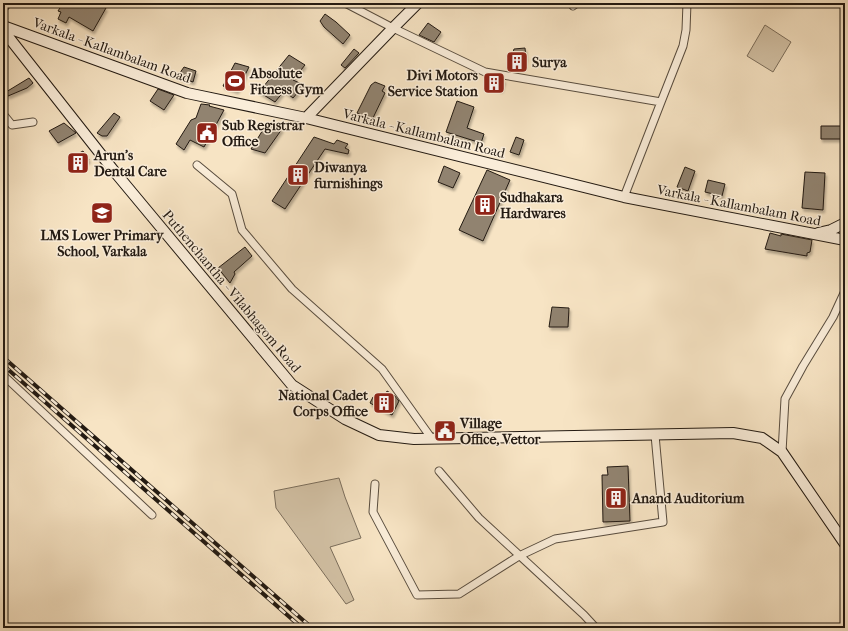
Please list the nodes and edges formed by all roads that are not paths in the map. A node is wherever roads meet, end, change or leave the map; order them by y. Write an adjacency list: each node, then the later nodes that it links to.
1 (8, 3): 5 (street)
2 (345, 3): 7 (street)
3 (418, 3): 7 (main road)
4 (687, 3): 9 (street)
5 (3, 9)
6 (3, 26): 11 (main road, Varkala - Kallambalam Road)
7 (392, 28): 9 (street); 11 (main road)
8 (3, 30): 21 (main road, Puthenchantha - Vilabhagom Road)
9 (661, 102): 14 (street)
10 (3, 114): 12 (street)
11 (306, 118): 14 (main road, Varkala - Kallambalam Road)
12 (33, 122)
13 (197, 165): 21 (street)
14 (624, 197): 16 (main road, Varkala - Kallambalam Road)
15 (845, 223): 16 (main road)
16 (812, 234): 17 (main road, Varkala - Kallambalam Road)
17 (845, 240)
18 (845, 291): 22 (street)
19 (3, 375): 25 (street)
20 (655, 435): 21 (main road, Puthenchantha - Vilabhagom Road); 22 (main road, Puthenchantha - Vilabhagom Road); 27 (street)
21 (432, 439)
22 (782, 452): 26 (main road, Puthenchantha - Vilabhagom Road)
23 (439, 471): 27 (street)
24 (375, 484): 27 (street)
25 (152, 515)
26 (845, 544)
27 (519, 556): 28 (street)
28 (596, 628)

